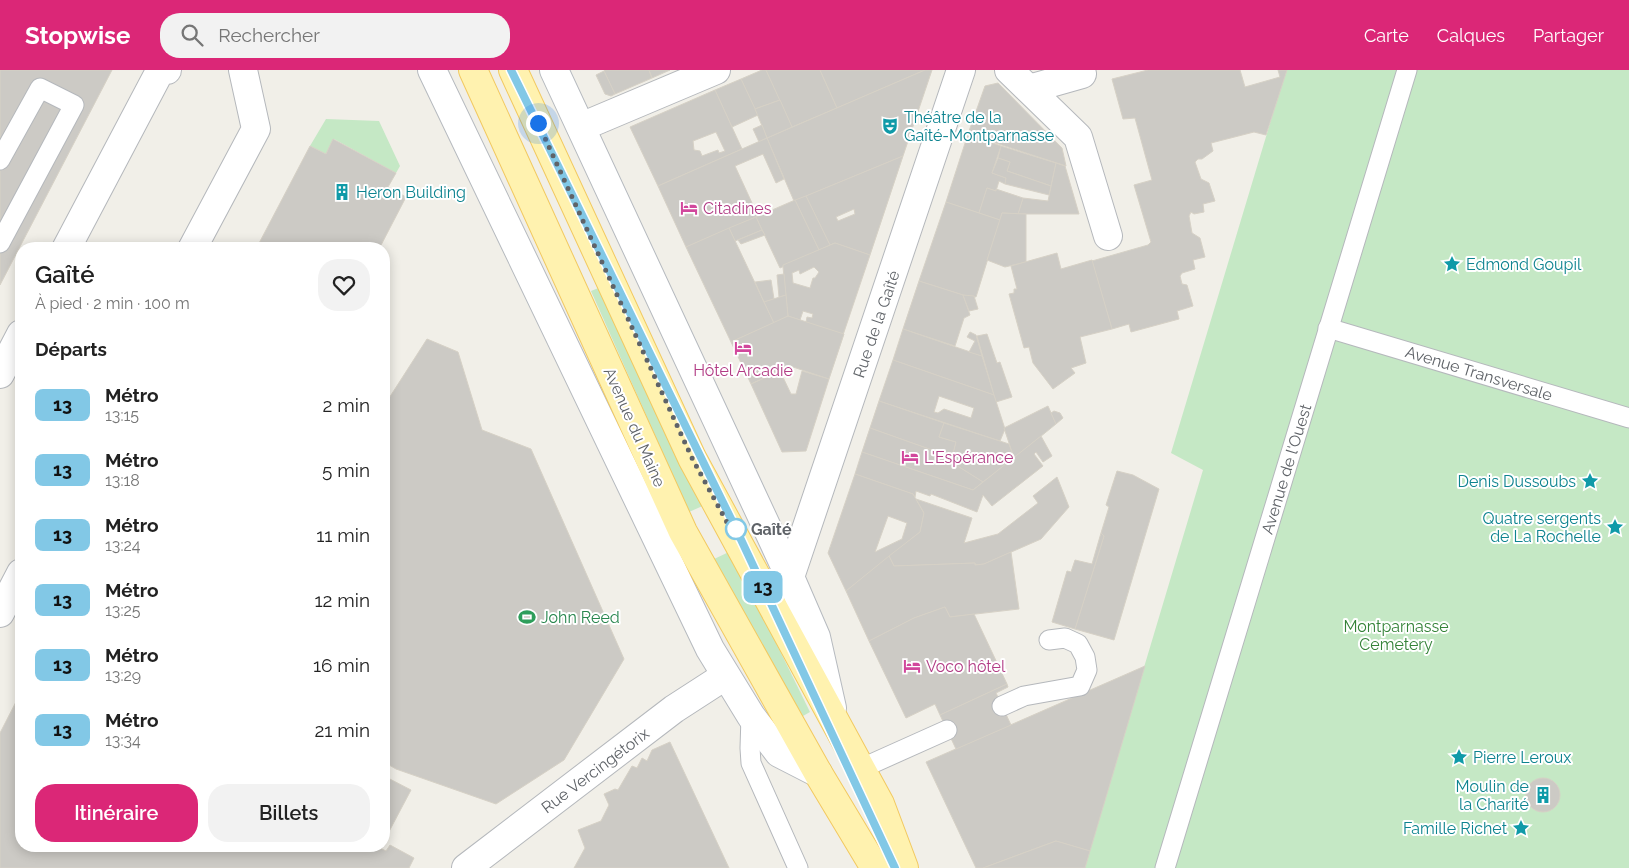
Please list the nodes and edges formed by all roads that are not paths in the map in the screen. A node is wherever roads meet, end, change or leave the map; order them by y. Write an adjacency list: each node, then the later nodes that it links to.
1 (167, 70): 16 (street)
2 (243, 70): 17 (street)
3 (432, 70): 27 (street, Avenue du Maine)
4 (473, 70): 33 (main road, Avenue du Maine)
5 (513, 70): 30 (main road)
6 (554, 70): 13 (street)
7 (716, 70): 13 (street)
8 (961, 70): 23 (street, Rue de la Gaîté)
9 (1008, 70): 12 (street)
10 (1407, 70): 19 (lane, Avenue de l'Ouest)
11 (1082, 74): 12 (street)
12 (1029, 89): 15 (street)
13 (581, 126): 23 (street)
14 (0, 160): 18 (lane)
15 (1108, 236)
16 (70, 242)
17 (196, 242)
18 (0, 243)
19 (1328, 328): 22 (lane, Avenue Transversale); 38 (lane, Avenue de l'Ouest)
20 (15, 345): 21 (street)
21 (0, 374)
22 (1629, 418)
23 (790, 577): 30 (street)
24 (15, 585): 25 (street)
25 (0, 614)
26 (1049, 640): 28 (lane)
27 (725, 676): 29 (street, Avenue du Maine); 34 (street, Rue Vercingétorix)
28 (1002, 706)
29 (751, 716): 33 (street, Avenue du Maine); 35 (lane)
30 (834, 722): 32 (main road)
31 (947, 730): 32 (lane)
32 (860, 770): 37 (main road)
33 (818, 773): 36 (main road, Avenue du Maine)
34 (466, 868)
35 (798, 868)
36 (875, 868)
37 (904, 868)
38 (1165, 868)

